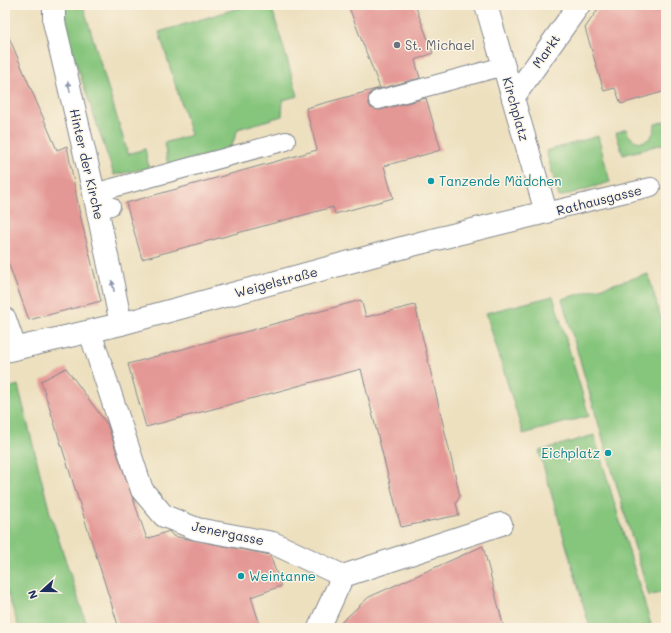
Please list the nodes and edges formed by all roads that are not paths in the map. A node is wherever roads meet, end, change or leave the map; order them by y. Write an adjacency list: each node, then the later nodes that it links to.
1 (54, 5): 9 (street, Hinter der Kirche, one-way to 1)
2 (486, 5): 4 (street, Kirchplatz)
3 (579, 5): 5 (street, Markt)
4 (504, 66): 5 (street, Kirchplatz); 6 (lane)
5 (513, 98): 10 (street, Kirchplatz)
6 (378, 100)
7 (286, 141): 9 (lane)
8 (651, 187): 10 (lane, Rathausgasse)
9 (101, 203): 12 (street, Hinter der Kirche, one-way to 9)
10 (546, 212): 12 (street, Weigelstraße)
11 (5, 319): 14 (street)
12 (121, 324): 13 (street, Weigelstraße)
13 (90, 332): 14 (street, Weigelstraße); 16 (street, Jenergasse)
14 (10, 349)
15 (501, 524): 16 (street)
16 (343, 576): 17 (street)
17 (319, 628)

